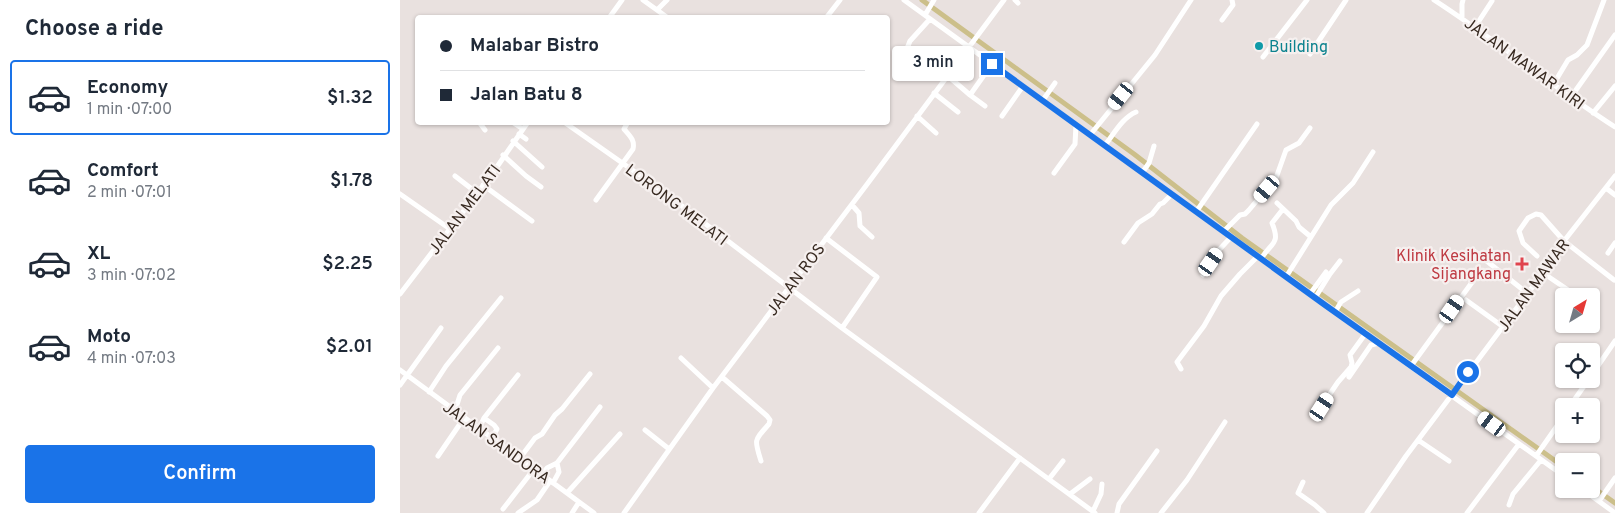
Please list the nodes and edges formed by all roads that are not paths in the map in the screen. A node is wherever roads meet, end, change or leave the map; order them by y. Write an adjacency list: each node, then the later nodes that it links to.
1 (622, 0): 18 (street)
2 (643, 0): 16 (street)
3 (667, 0): 16 (street)
4 (840, 0): 20 (street)
5 (904, 0): 17 (street)
6 (1004, 0): 26 (street, JALAN ROS)
7 (1191, 0): 58 (street)
8 (1232, 0): 23 (street)
9 (1307, 0): 28 (street)
10 (1346, 0): 27 (street)
11 (1434, 0): 21 (street, JALAN MAWAR KIRI)
12 (1463, 0): 21 (street)
13 (1604, 0): 33 (street)
14 (933, 1): 17 (street)
15 (1492, 1): 24 (street)
16 (658, 10): 19 (street)
17 (926, 12): 22 (street)
18 (611, 15)
19 (664, 15)
20 (828, 15)
21 (1462, 18): 24 (street, JALAN MAWAR KIRI)
22 (930, 19): 26 (street); 29 (street)
23 (1222, 20)
24 (1475, 27): 33 (street, JALAN MAWAR KIRI)
25 (1615, 35): 38 (street)
26 (970, 45): 30 (street); 31 (street, JALAN ROS)
27 (1310, 54)
28 (1263, 57)
29 (918, 64)
30 (992, 64): 34 (street); 37 (street)
31 (948, 76): 36 (street, JALAN ROS); 37 (street)
32 (1055, 83): 39 (street)
33 (1553, 84): 38 (street, JALAN MAWAR KIRI)
34 (1023, 86): 39 (street); 45 (street)
35 (1615, 86): 43 (street)
36 (934, 93): 41 (street); 44 (street, JALAN ROS)
37 (970, 95): 40 (street)
38 (1570, 97): 43 (street, JALAN MAWAR KIRI)
39 (1044, 98): 52 (street)
40 (985, 106)
41 (958, 112)
42 (1136, 112): 61 (street)
43 (1594, 113): 53 (street, JALAN MAWAR KIRI)
44 (917, 116): 57 (street); 80 (street, JALAN ROS)
45 (1002, 116)
46 (1257, 124): 82 (street)
47 (481, 125): 55 (street)
48 (515, 125): 56 (street)
49 (526, 125): 56 (street, JALAN MELATI)
50 (568, 125): 65 (street, LORONG MELATI)
51 (626, 125): 65 (street)
52 (1076, 125): 58 (street); 68 (street)
53 (1615, 127)
54 (1310, 128): 85 (street)
55 (485, 130)
56 (521, 131): 59 (street); 60 (street, JALAN MELATI)
57 (936, 133)
58 (1092, 133): 61 (street)
59 (526, 139)
60 (513, 141): 64 (street, JALAN MELATI); 66 (street)
61 (1109, 141): 67 (street)
62 (1154, 146): 67 (street)
63 (1373, 152): 88 (street)
64 (503, 155): 71 (street, JALAN MELATI); 72 (street)
65 (623, 163): 78 (street); 103 (street, LORONG MELATI)
66 (542, 167)
67 (1142, 172): 76 (street)
68 (1054, 173)
69 (455, 176): 74 (street)
70 (1615, 176): 73 (street, JALAN MAWAR)
71 (483, 185): 74 (street, JALAN MELATI); 83 (street)
72 (541, 187)
73 (1606, 188): 77 (street); 90 (street, JALAN MAWAR)
74 (477, 193): 84 (street, JALAN MELATI)
75 (400, 194): 84 (street)
76 (1172, 194): 82 (street); 91 (street)
77 (1615, 195)
78 (596, 200)
79 (1277, 203): 81 (street)
80 (852, 205): 86 (street); 89 (street, JALAN ROS)
81 (1283, 209): 88 (street); 95 (street)
82 (1198, 210): 85 (street)
83 (532, 221)
84 (450, 229): 108 (street, JALAN MELATI)
85 (1225, 230): 87 (street)
86 (872, 237)
87 (1231, 237): 95 (street); 99 (street)
88 (1311, 237): 100 (street)
89 (826, 238): 103 (street, JALAN ROS); 114 (street)
90 (1564, 241): 96 (street); 98 (street, JALAN MAWAR); 101 (street)
91 (1124, 242)
92 (1615, 243): 94 (street)
93 (1474, 251): 107 (street)
94 (1608, 253)
95 (1262, 255): 100 (street); 122 (street)
96 (1537, 256)
97 (1340, 261): 106 (street)
98 (1543, 272): 104 (street); 107 (street, JALAN MAWAR)
99 (1203, 275)
100 (1287, 276): 106 (street)
101 (1614, 280)
102 (1473, 281): 121 (street)
103 (788, 288): 114 (street, LORONG MELATI); 127 (street, JALAN ROS)
104 (1566, 288)
105 (1358, 291): 111 (street)
106 (1315, 292): 111 (street)
107 (1527, 293): 112 (street, JALAN MAWAR)
108 (400, 294)
109 (501, 298): 131 (street)
110 (1466, 300): 112 (street)
111 (1338, 308): 115 (street)
112 (1502, 326): 132 (street, JALAN MAWAR)
113 (440, 328): 125 (street)
114 (842, 328): 151 (street, LORONG MELATI)
115 (1366, 333): 117 (street); 134 (street)
116 (1615, 341): 120 (street)
117 (1379, 343): 121 (street); 128 (street)
118 (498, 348): 135 (street)
119 (681, 358): 130 (street)
120 (1600, 363)
121 (1411, 366): 132 (street)
122 (1181, 369)
123 (400, 370): 125 (street, JALAN SANDORA)
124 (590, 374): 150 (street)
125 (407, 375): 129 (street); 131 (street, JALAN SANDORA)
126 (518, 375): 137 (street)
127 (722, 377): 130 (street, JALAN ROS); 153 (street)
128 (1349, 377)
129 (400, 385)
130 (713, 388): 146 (street, JALAN ROS)
131 (429, 392): 135 (street, JALAN SANDORA)
132 (1453, 394): 144 (street, JALAN MAWAR); 145 (street)
133 (600, 407): 156 (street)
134 (1322, 407)
135 (454, 411): 136 (street, JALAN SANDORA)
136 (464, 418): 139 (street, JALAN SANDORA); 149 (street)
137 (484, 418): 139 (street); 143 (street)
138 (1225, 422): 179 (street)
139 (479, 429): 143 (street, JALAN SANDORA)
140 (1555, 429): 148 (street)
141 (645, 430): 146 (street)
142 (620, 434): 166 (street)
143 (492, 438): 150 (street, JALAN SANDORA)
144 (1418, 440): 155 (street); 181 (street, JALAN MAWAR)
145 (1519, 444): 148 (street); 182 (street)
146 (670, 449): 176 (street, JALAN ROS)
147 (1157, 452): 178 (street)
148 (1537, 454): 152 (street)
149 (438, 456)
150 (520, 458): 157 (street, JALAN SANDORA)
151 (1020, 458): 162 (street, LORONG MELATI); 177 (street)
152 (1541, 460): 158 (street); 170 (street)
153 (761, 461)
154 (1063, 461): 162 (street)
155 (1449, 461)
156 (557, 463): 159 (street); 163 (street)
157 (534, 470): 159 (street, JALAN SANDORA); 171 (street)
158 (1555, 470)
159 (542, 474): 163 (street, JALAN SANDORA)
160 (1090, 478): 167 (street)
161 (1615, 478): 168 (street)
162 (1049, 479): 167 (street, LORONG MELATI)
163 (551, 482): 166 (street, JALAN SANDORA); 173 (street)
164 (1303, 482): 180 (street)
165 (1102, 484): 172 (street)
166 (567, 493): 169 (street, JALAN SANDORA)
167 (1070, 494): 172 (street, LORONG MELATI)
168 (1602, 497): 183 (street)
169 (579, 502): 174 (street); 175 (street, JALAN SANDORA)
170 (1509, 505)
171 (503, 509)
172 (1094, 512)
173 (518, 513)
174 (572, 513)
175 (594, 513)
176 (624, 513)
177 (979, 513)
178 (1117, 513)
179 (1161, 513)
180 (1324, 513)
181 (1367, 513)
182 (1467, 513)
183 (1615, 513)

